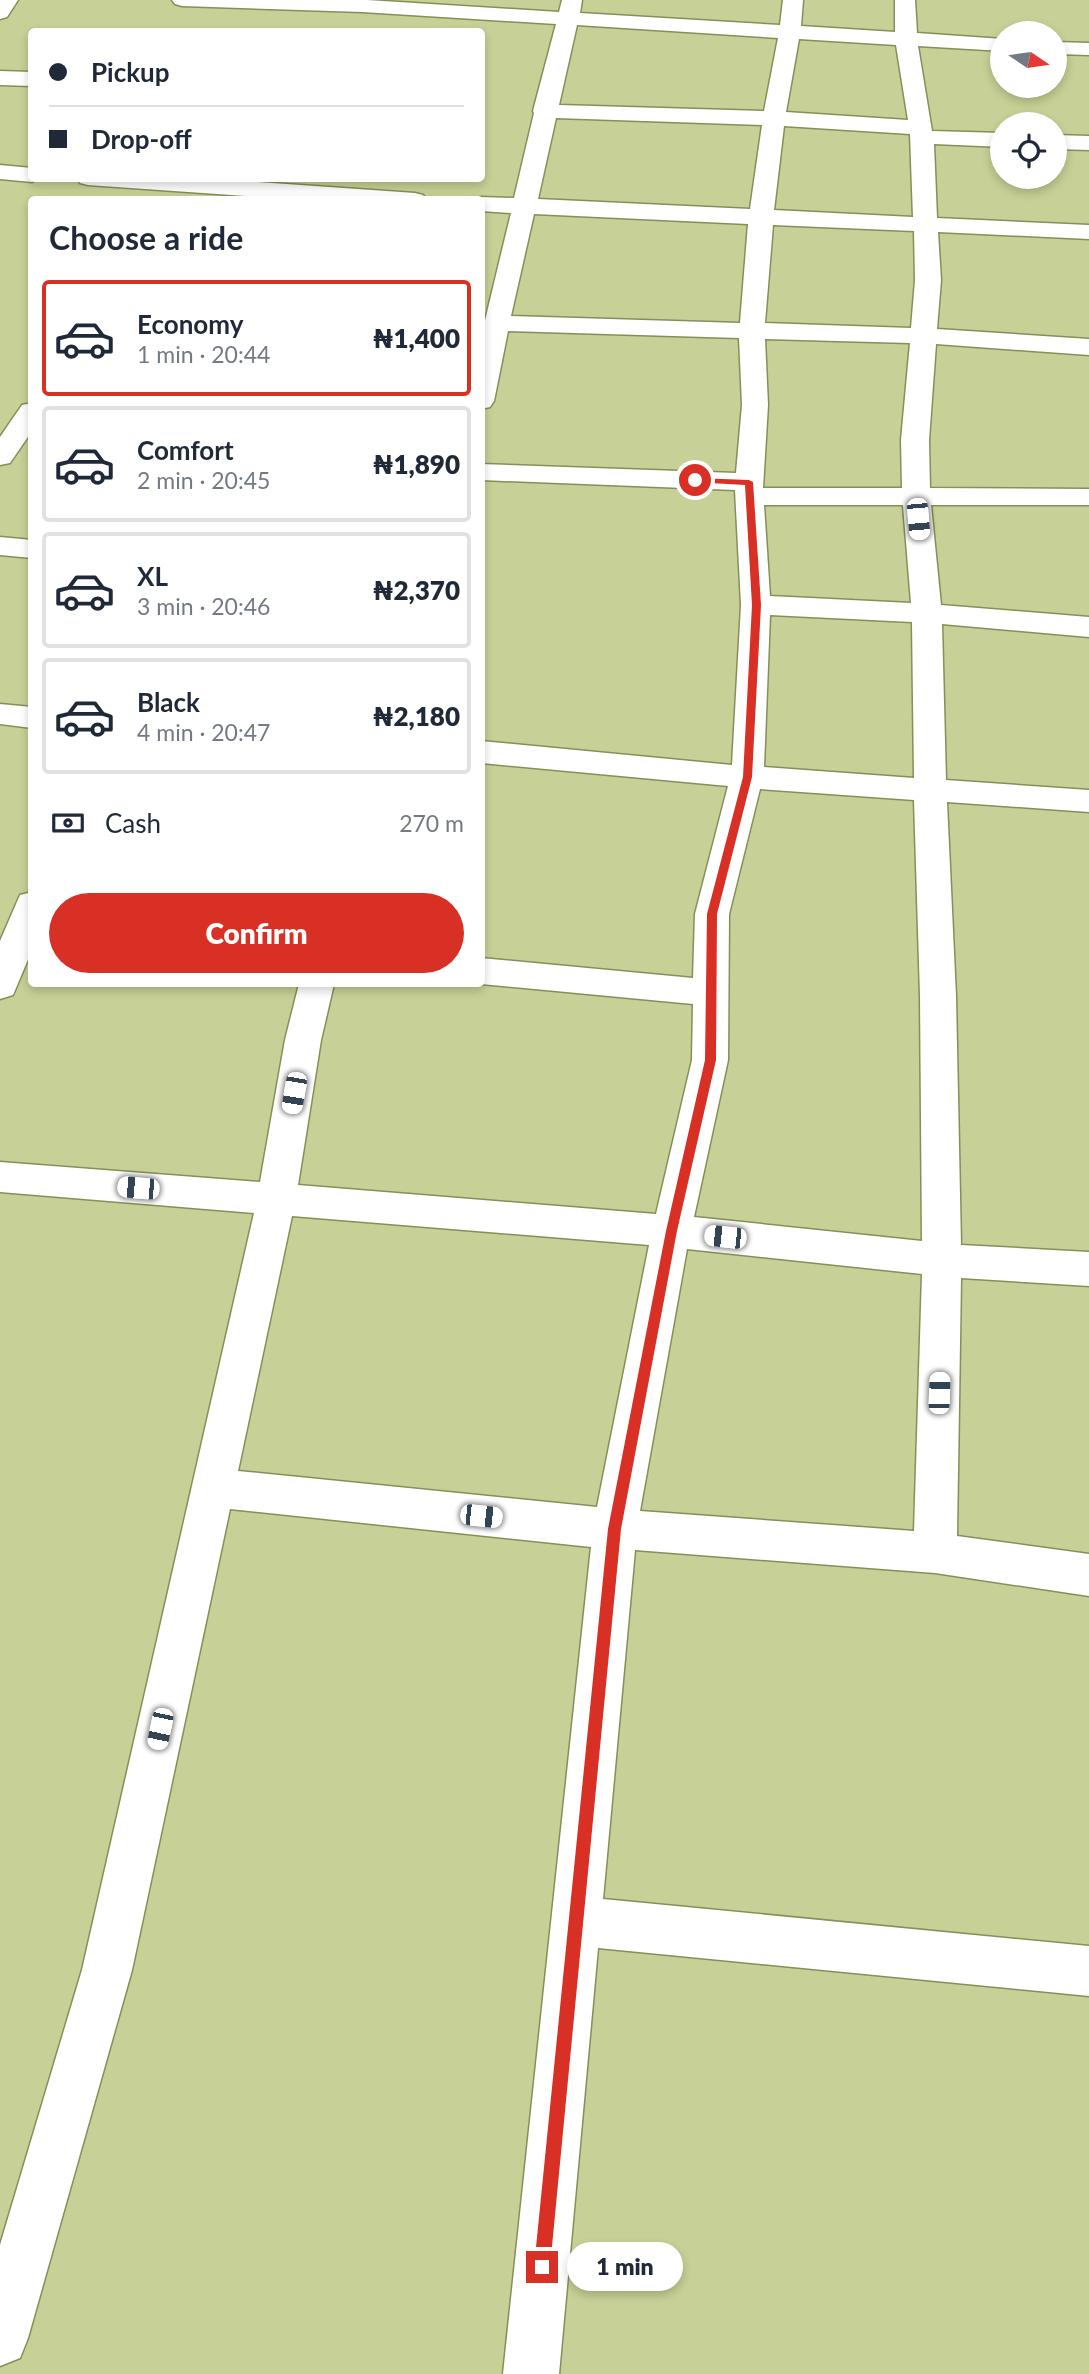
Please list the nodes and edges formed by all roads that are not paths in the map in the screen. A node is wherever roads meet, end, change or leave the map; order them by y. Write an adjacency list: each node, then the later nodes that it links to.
1 (8, 0): 7 (street)
2 (182, 0): 3 (street)
3 (206, 0): 5 (street); 9 (street)
4 (905, 0): 11 (street)
5 (363, 3): 6 (street); 10 (street)
6 (570, 9): 8 (street); 17 (street)
7 (0, 13)
8 (792, 15): 11 (street); 18 (street)
9 (196, 21)
10 (356, 28)
11 (906, 39): 12 (street); 19 (street)
12 (990, 44)
13 (1068, 48): 14 (street)
14 (1089, 49)
15 (0, 78): 16 (street)
16 (28, 79)
17 (544, 111): 18 (street); 30 (street)
18 (774, 118): 19 (street); 31 (street)
19 (922, 132): 20 (street); 32 (street)
20 (990, 139)
21 (1067, 142): 22 (street)
22 (1089, 143)
23 (0, 173): 24 (street)
24 (28, 175)
25 (109, 182): 26 (street)
26 (130, 186): 27 (street)
27 (292, 190): 28 (street)
28 (366, 196)
29 (485, 204): 30 (street)
30 (525, 207): 31 (street); 34 (street)
31 (761, 217): 32 (street); 35 (street)
32 (926, 224): 33 (street); 36 (street)
33 (1089, 232)
34 (496, 323): 35 (street); 38 (street)
35 (752, 331): 36 (street); 42 (street)
36 (925, 336): 37 (street); 43 (street)
37 (1089, 346)
38 (485, 380)
39 (28, 417): 40 (street)
40 (0, 457)
41 (485, 472): 42 (street)
42 (749, 489): 43 (street); 47 (street)
43 (916, 495): 44 (street); 48 (street)
44 (1089, 497)
45 (0, 546): 46 (street)
46 (28, 549)
47 (756, 605): 48 (street); 53 (street)
48 (926, 613): 49 (street); 54 (street)
49 (1089, 627)
50 (0, 714): 51 (street)
51 (28, 718)
52 (485, 752): 53 (street)
53 (747, 777): 54 (street); 60 (street)
54 (930, 790): 55 (street); 64 (street)
55 (1089, 801)
56 (18, 920): 58 (street)
57 (485, 971): 60 (street)
58 (0, 986)
59 (316, 987): 62 (street)
60 (712, 993): 63 (street)
61 (0, 1177): 62 (street)
62 (276, 1200): 63 (street); 66 (street)
63 (671, 1231): 64 (street); 67 (street)
64 (942, 1260): 65 (street); 68 (street)
65 (1089, 1269)
66 (213, 1488): 67 (street); 72 (street)
67 (615, 1529): 68 (street); 70 (street)
68 (935, 1553): 69 (street)
69 (1089, 1575)
70 (577, 1921): 71 (street); 73 (street)
71 (1089, 1971)
72 (0, 2338)
73 (531, 2374)

